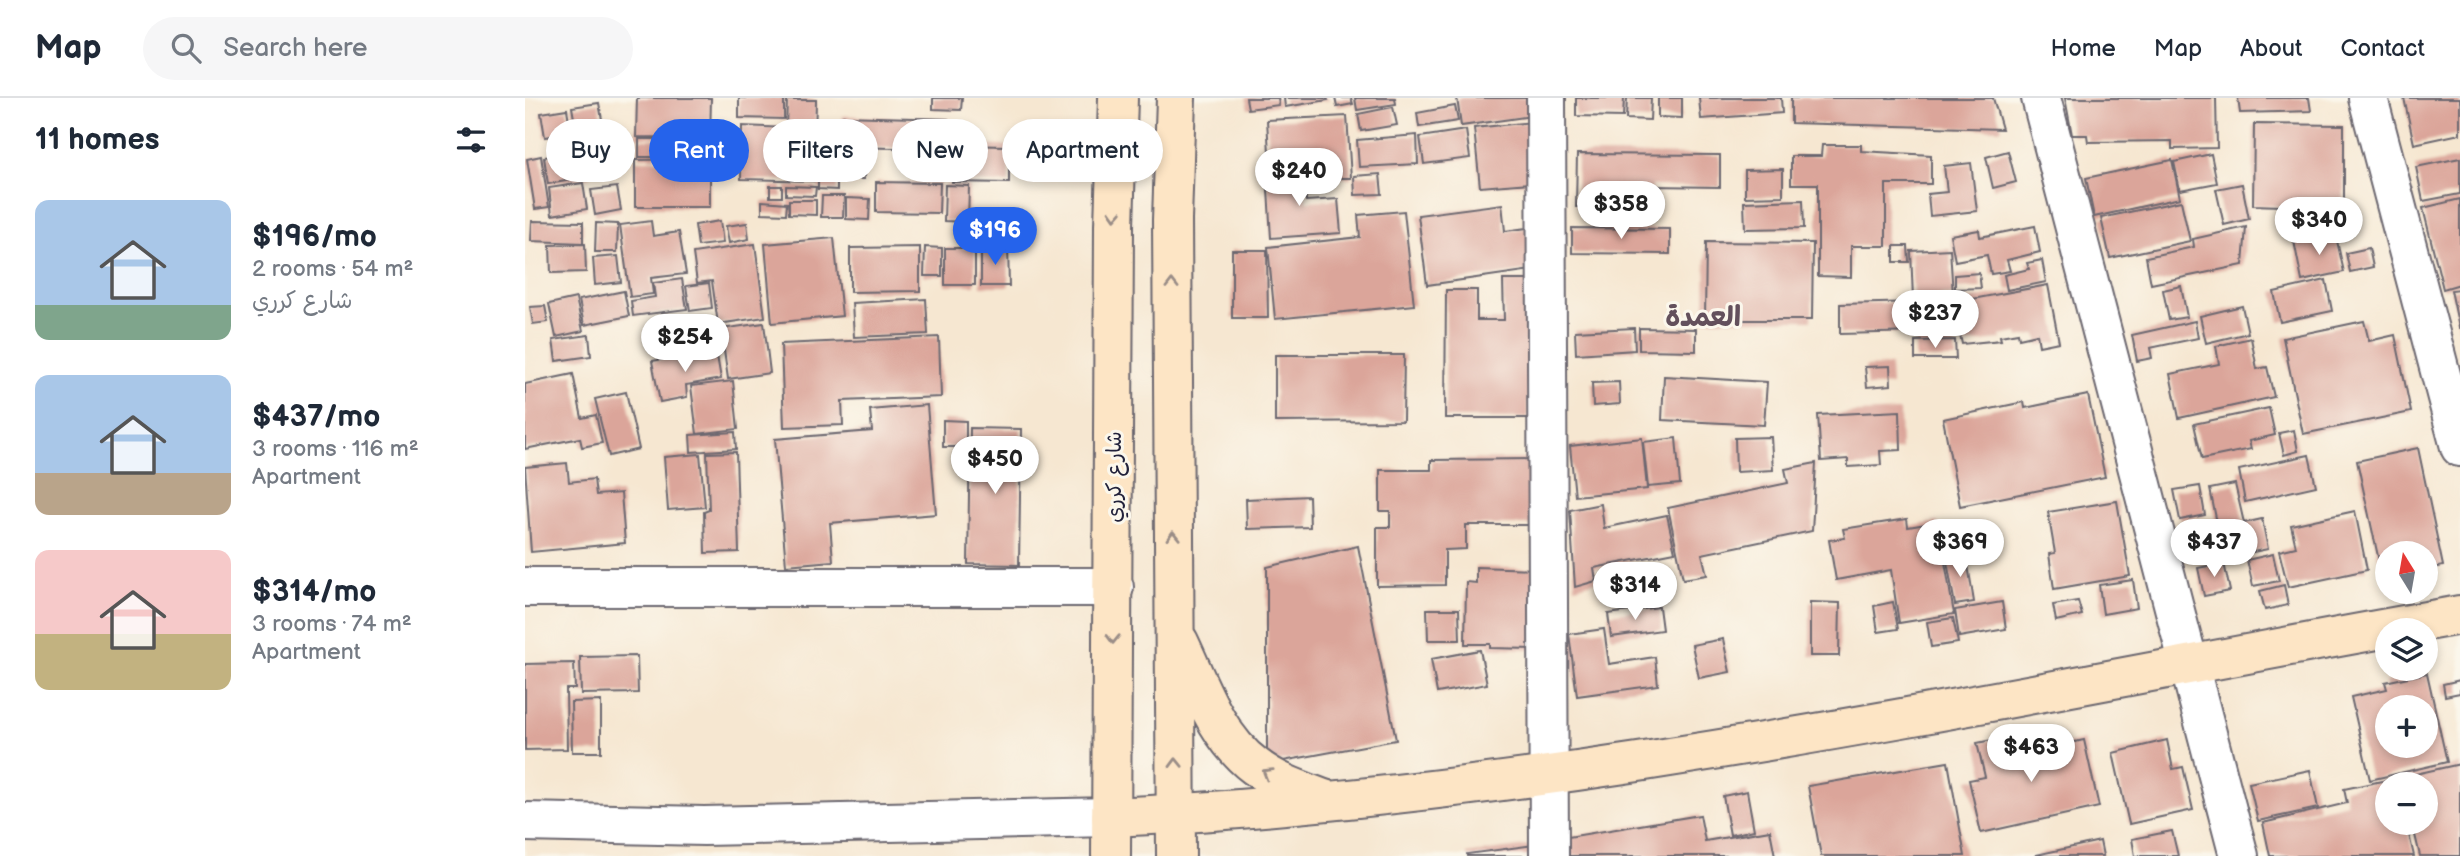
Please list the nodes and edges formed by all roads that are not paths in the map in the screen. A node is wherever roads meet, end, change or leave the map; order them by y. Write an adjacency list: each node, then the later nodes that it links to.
1 (1118, 98): 7 (main road, شارع كرري, one-way to 7)
2 (1176, 98): 6 (main road, one-way to 2)
3 (1546, 98): 15 (street)
4 (2041, 98): 14 (street)
5 (2368, 98): 8 (street)
6 (1172, 322): 7 (main road); 13 (main road, one-way to 6)
7 (1114, 323): 11 (main road, شارع كرري)
8 (2453, 392): 9 (street)
9 (2460, 447)
10 (525, 587): 11 (street)
11 (1114, 587): 18 (main road, شارع كرري, one-way to 18)
12 (2460, 615): 14 (main road)
13 (1174, 631): 16 (main road, one-way to 13); 17 (main road, one-way to 13)
14 (2187, 663): 15 (main road); 24 (street)
15 (1550, 776): 16 (main road); 23 (street)
16 (1329, 802): 17 (main road)
17 (1176, 814): 18 (main road); 22 (main road)
18 (1111, 817): 20 (street); 21 (main road, شارع كرري)
19 (525, 822): 20 (street)
20 (704, 841)
21 (1111, 856)
22 (1176, 856)
23 (1549, 856)
24 (2239, 856)

